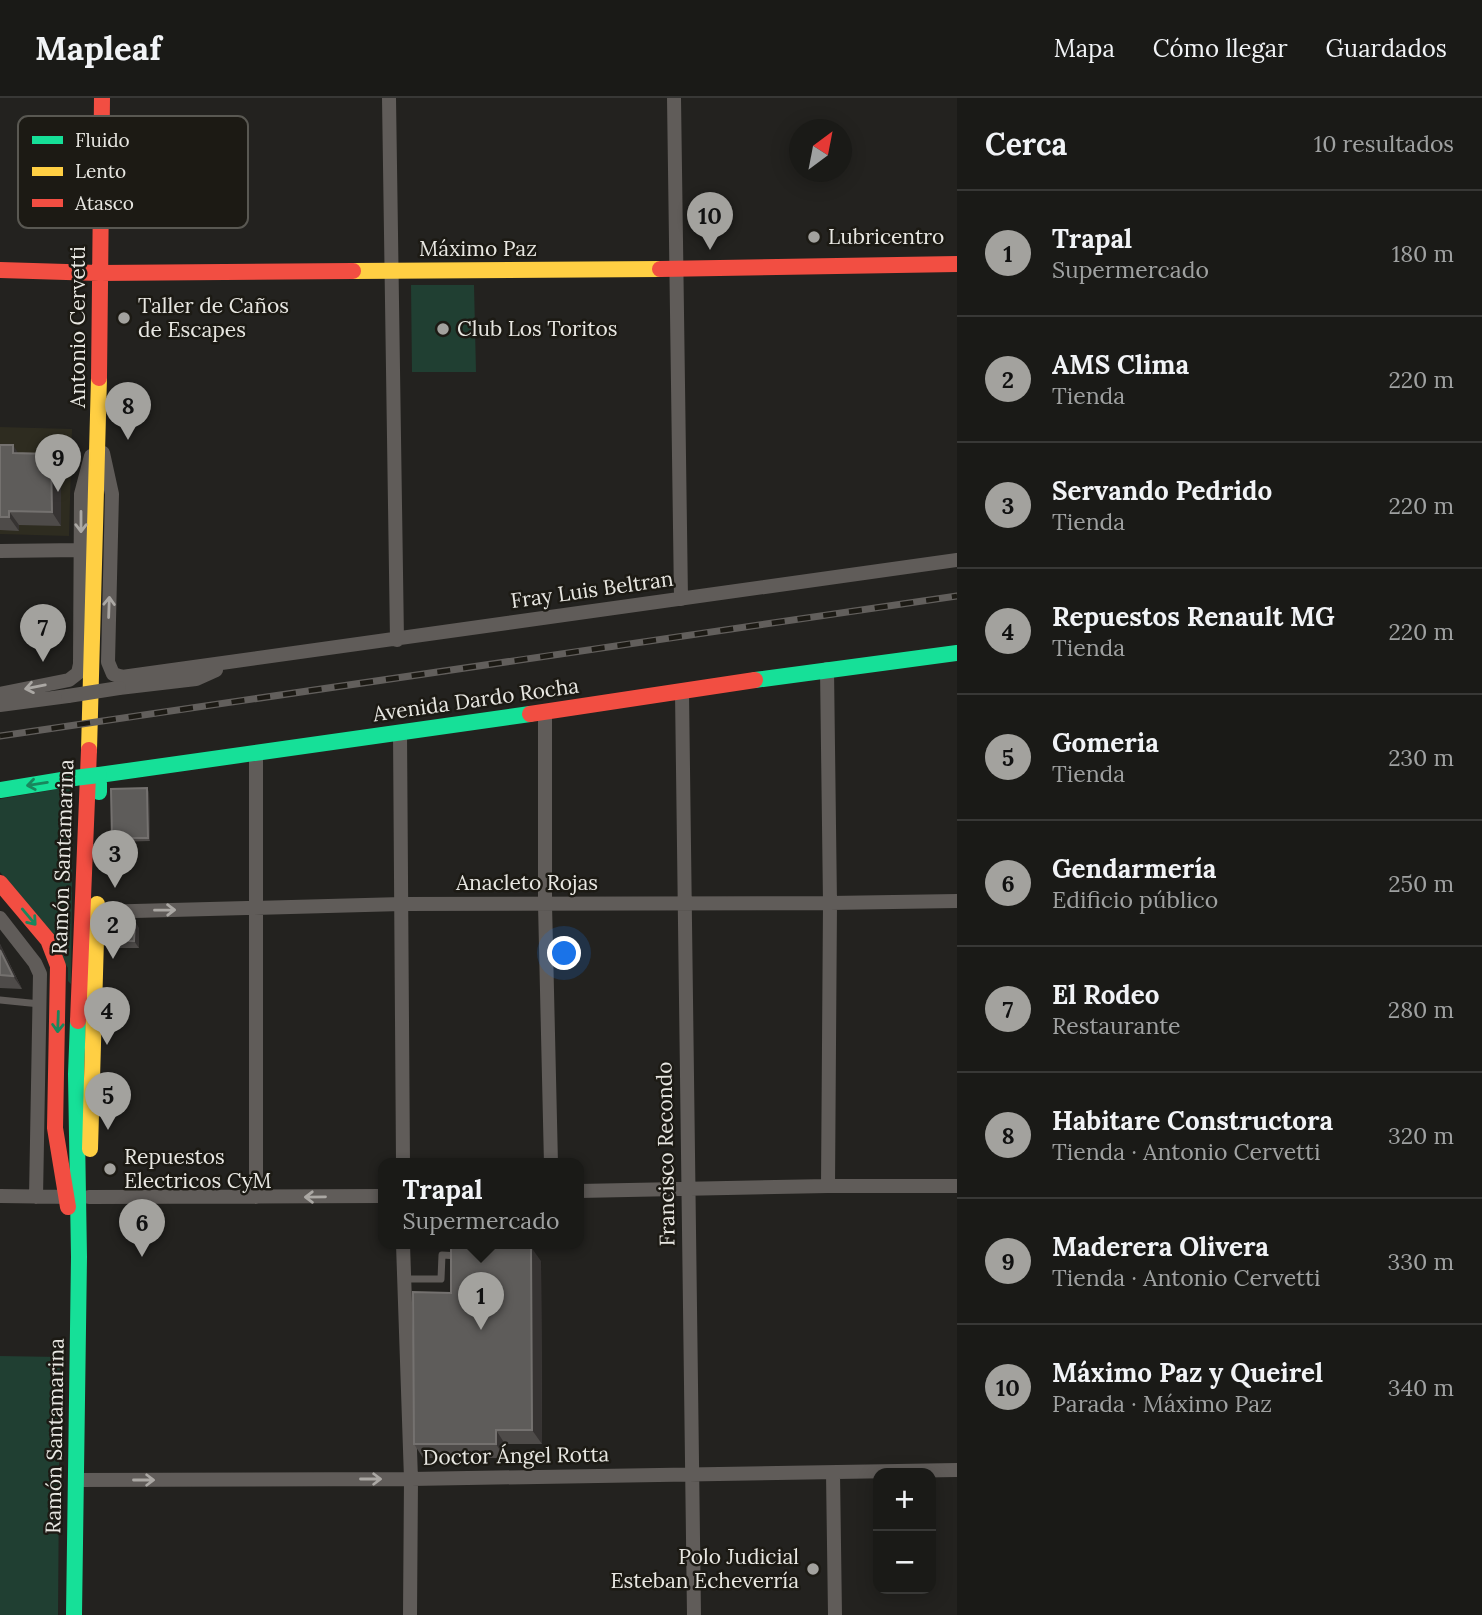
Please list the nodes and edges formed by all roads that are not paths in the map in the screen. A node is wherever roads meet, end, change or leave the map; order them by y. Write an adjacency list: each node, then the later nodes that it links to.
1 (102, 98): 4 (main road, Antonio Cervetti)
2 (389, 98): 9 (street)
3 (674, 98): 8 (street)
4 (102, 116)
5 (100, 228): 10 (main road, Antonio Cervetti)
6 (957, 264): 8 (main road, Máximo Paz)
7 (0, 270): 10 (main road, Máximo Paz)
8 (676, 270): 9 (main road, Máximo Paz); 15 (street)
9 (392, 271): 10 (main road, Máximo Paz); 16 (street)
10 (99, 273): 11 (main road, Antonio Cervetti)
11 (98, 431): 12 (street, Antonio Cervetti, one-way to 12); 20 (street, Antonio Cervetti, one-way to 11); 25 (main road, Antonio Cervetti)
12 (81, 550): 13 (street); 22 (street, Antonio Cervetti, one-way to 22)
13 (0, 551)
14 (957, 560): 15 (street, Fray Luis Beltran)
15 (681, 599): 16 (street, Fray Luis Beltran)
16 (397, 640): 18 (street, Fray Luis Beltran)
17 (957, 653): 19 (main road, Avenida Dardo Rocha)
18 (233, 663): 20 (street, Fray Luis Beltran); 23 (street, Fray Luis Beltran, bridge)
19 (827, 669): 21 (main road, Avenida Dardo Rocha); 33 (street)
20 (113, 674)
21 (682, 692): 24 (main road, Avenida Dardo Rocha); 32 (street, Francisco Recondo)
22 (0, 694)
23 (0, 705)
24 (545, 711): 26 (main road, Avenida Dardo Rocha); 35 (street)
25 (90, 726): 50 (main road, Ramón Santamarina)
26 (400, 733): 27 (main road, Avenida Dardo Rocha); 34 (street)
27 (256, 754): 28 (main road, Avenida Dardo Rocha); 36 (street)
28 (99, 775): 29 (main road, Avenida Dardo Rocha, one-way to 29, bridge); 37 (main road, Ramón Santamarina)
29 (0, 790)
30 (0, 883): 50 (main road, Ramón Santamarina, one-way to 50)
31 (957, 901): 33 (street, Anacleto Rojas)
32 (685, 903): 33 (street, Anacleto Rojas); 35 (street, Anacleto Rojas); 45 (street, Francisco Recondo)
33 (830, 903): 43 (street)
34 (402, 904): 35 (street, Anacleto Rojas); 36 (street, Anacleto Rojas); 41 (street)
35 (545, 904): 42 (street)
36 (257, 908): 37 (street, Anacleto Rojas, one-way to 36); 51 (street)
37 (97, 912): 50 (main road, Ramón Santamarina)
38 (0, 918): 40 (street, Ramón Santamarina)
39 (0, 1000): 40 (lane)
40 (41, 1004): 49 (street, Ramón Santamarina)
41 (403, 1158)
42 (551, 1158)
43 (828, 1186): 44 (street); 45 (street)
44 (957, 1186)
45 (688, 1188): 46 (street); 58 (street, Francisco Recondo)
46 (584, 1191)
47 (0, 1196): 49 (street)
48 (378, 1196): 51 (street, one-way to 51)
49 (36, 1197): 50 (street)
50 (78, 1197): 51 (street); 54 (main road, Ramón Santamarina); 54 (main road, Ramón Santamarina)
51 (256, 1197)
52 (403, 1249): 55 (street)
53 (466, 1256): 55 (lane)
54 (79, 1257): 60 (main road, Ramón Santamarina)
55 (404, 1279): 59 (street)
56 (957, 1470): 57 (street, Doctor Ángel Rotta)
57 (833, 1473): 58 (street, Doctor Ángel Rotta); 64 (street)
58 (692, 1475): 59 (street, Doctor Ángel Rotta); 63 (street, Francisco Recondo)
59 (411, 1479): 60 (street, Doctor Ángel Rotta, one-way to 59); 62 (street)
60 (75, 1480): 61 (main road, Ramón Santamarina)
61 (74, 1615)
62 (410, 1615)
63 (694, 1615)
64 (835, 1615)

